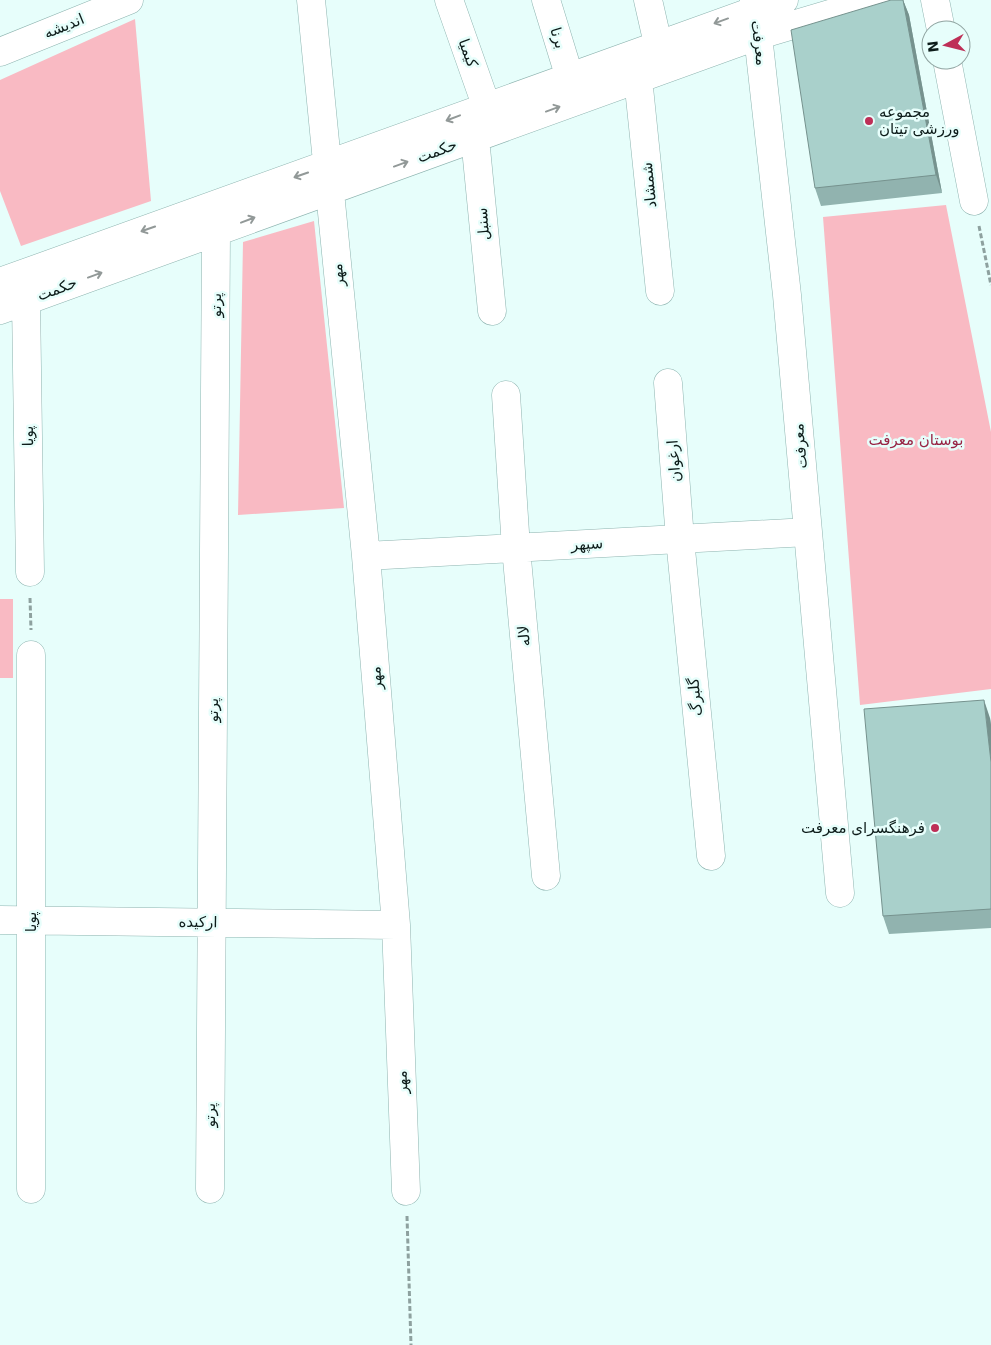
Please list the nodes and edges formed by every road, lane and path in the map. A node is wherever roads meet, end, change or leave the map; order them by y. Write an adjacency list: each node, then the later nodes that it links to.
1 (128, 0): 12 (street, اندیشه)
2 (311, 0): 18 (street, مهر)
3 (449, 0): 16 (street, کیمیا)
4 (546, 0): 14 (street, برنا)
5 (648, 0): 11 (street)
6 (784, 0): 9 (street, حکمت)
7 (877, 0): 9 (street, حکمت)
8 (935, 0): 10 (street)
9 (756, 15): 11 (street, حکمت, one-way to 11); 15 (street, حکمت); 29 (street, معرفت)
10 (939, 20)
11 (658, 44): 14 (street, حکمت)
12 (0, 52)
13 (949, 70): 19 (street)
14 (569, 76): 16 (street, حکمت)
15 (638, 78): 17 (street, حکمت, one-way to 15); 23 (street, شمشاد)
16 (486, 105): 18 (street, حکمت, one-way to 18)
17 (475, 138): 18 (street, حکمت, one-way to 17); 26 (street, سنبل)
18 (328, 178): 20 (street, حکمت, one-way to 18); 21 (street, حکمت, one-way to 21); 32 (street, مهر)
19 (974, 201): 22 (path)
20 (216, 232): 24 (street, حکمت, one-way to 20); 40 (street, پرتو)
21 (0, 282)
22 (991, 285)
23 (660, 291)
24 (26, 300): 25 (street, حکمت); 33 (street, پویا)
25 (0, 310)
26 (492, 311)
27 (668, 382): 30 (street, ارغوان)
28 (506, 395): 31 (street, لاله)
29 (808, 532): 30 (street, سپهر); 37 (street, معرفت)
30 (680, 539): 31 (street, سپهر); 35 (street, گلبرگ)
31 (516, 548): 32 (street, سپهر); 36 (street, لاله)
32 (366, 556): 41 (street, مهر)
33 (30, 572): 34 (path)
34 (31, 655): 39 (street, پویا)
35 (711, 856)
36 (546, 876)
37 (840, 893)
38 (0, 920): 39 (street, ارکیده)
39 (31, 920): 40 (street, ارکیده); 42 (street, پویا)
40 (211, 922): 41 (street, ارکیده); 43 (street, پرتو)
41 (396, 924): 44 (street, مهر)
42 (31, 1189)
43 (210, 1189)
44 (406, 1191): 45 (path)
45 (411, 1345)

